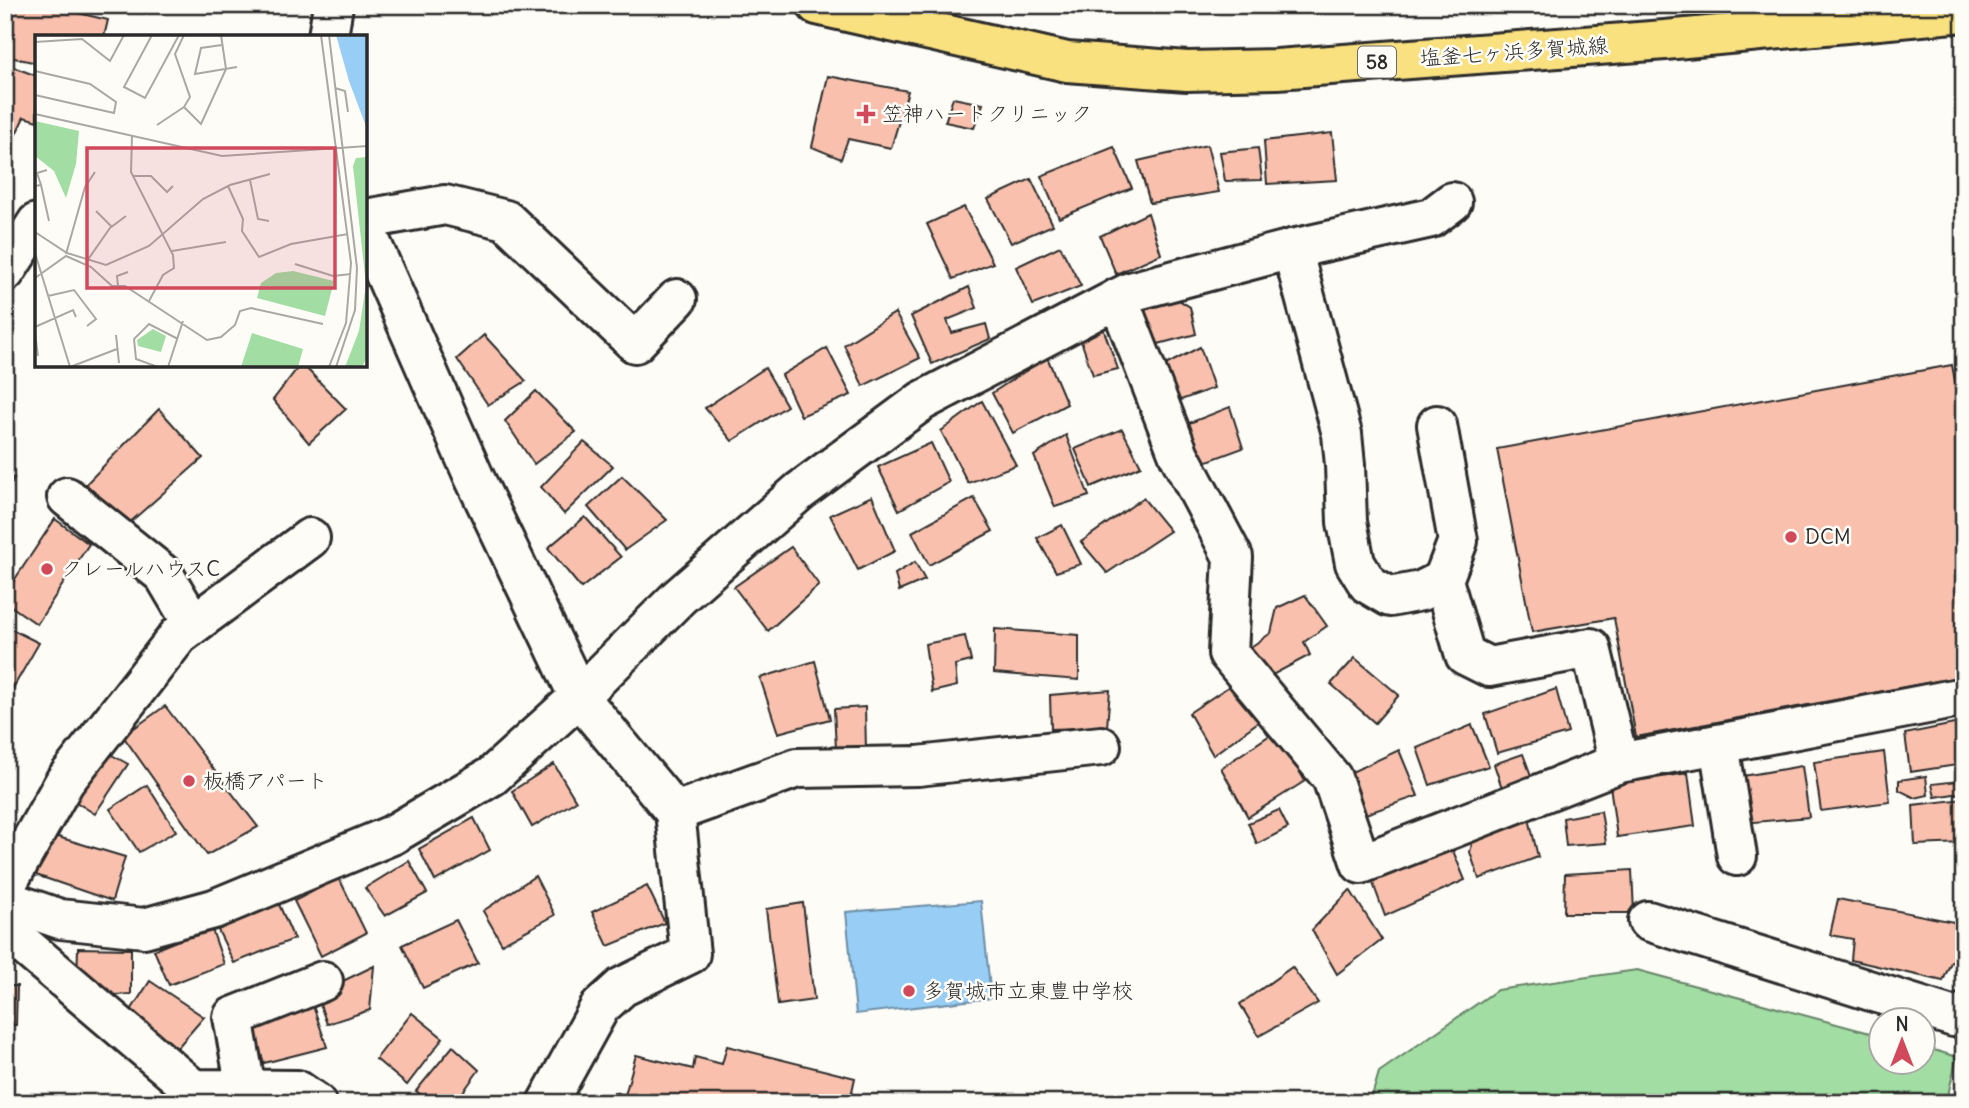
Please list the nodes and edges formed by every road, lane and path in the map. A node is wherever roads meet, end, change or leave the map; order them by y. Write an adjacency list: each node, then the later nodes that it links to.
1 (333, 5): 4 (street)
2 (817, 5): 3 (main road, 塩釜七ヶ浜多賀城線 / 58)
3 (1964, 12)
4 (328, 35)
5 (1452, 202): 9 (street)
6 (368, 219): 12 (street)
7 (35, 226): 10 (street)
8 (368, 236): 18 (street)
9 (1292, 249): 11 (street); 16 (street)
10 (5, 272)
11 (1118, 298): 18 (street); 22 (street)
12 (677, 299)
13 (1437, 425): 16 (street)
14 (66, 497): 17 (street)
15 (310, 538): 17 (street)
16 (1443, 580): 22 (street)
17 (193, 624): 25 (street)
18 (579, 697): 23 (street); 26 (street)
19 (1964, 697): 20 (street)
20 (1719, 744): 22 (street); 24 (street)
21 (1101, 746): 23 (street)
22 (1619, 763)
23 (675, 813): 33 (street)
24 (1737, 856)
25 (5, 887)
26 (5, 900)
27 (1648, 921): 30 (street)
28 (5, 937): 31 (street)
29 (323, 981): 31 (street)
30 (1964, 1013)
31 (246, 1089): 32 (street)
32 (316, 1103)
33 (547, 1103)

